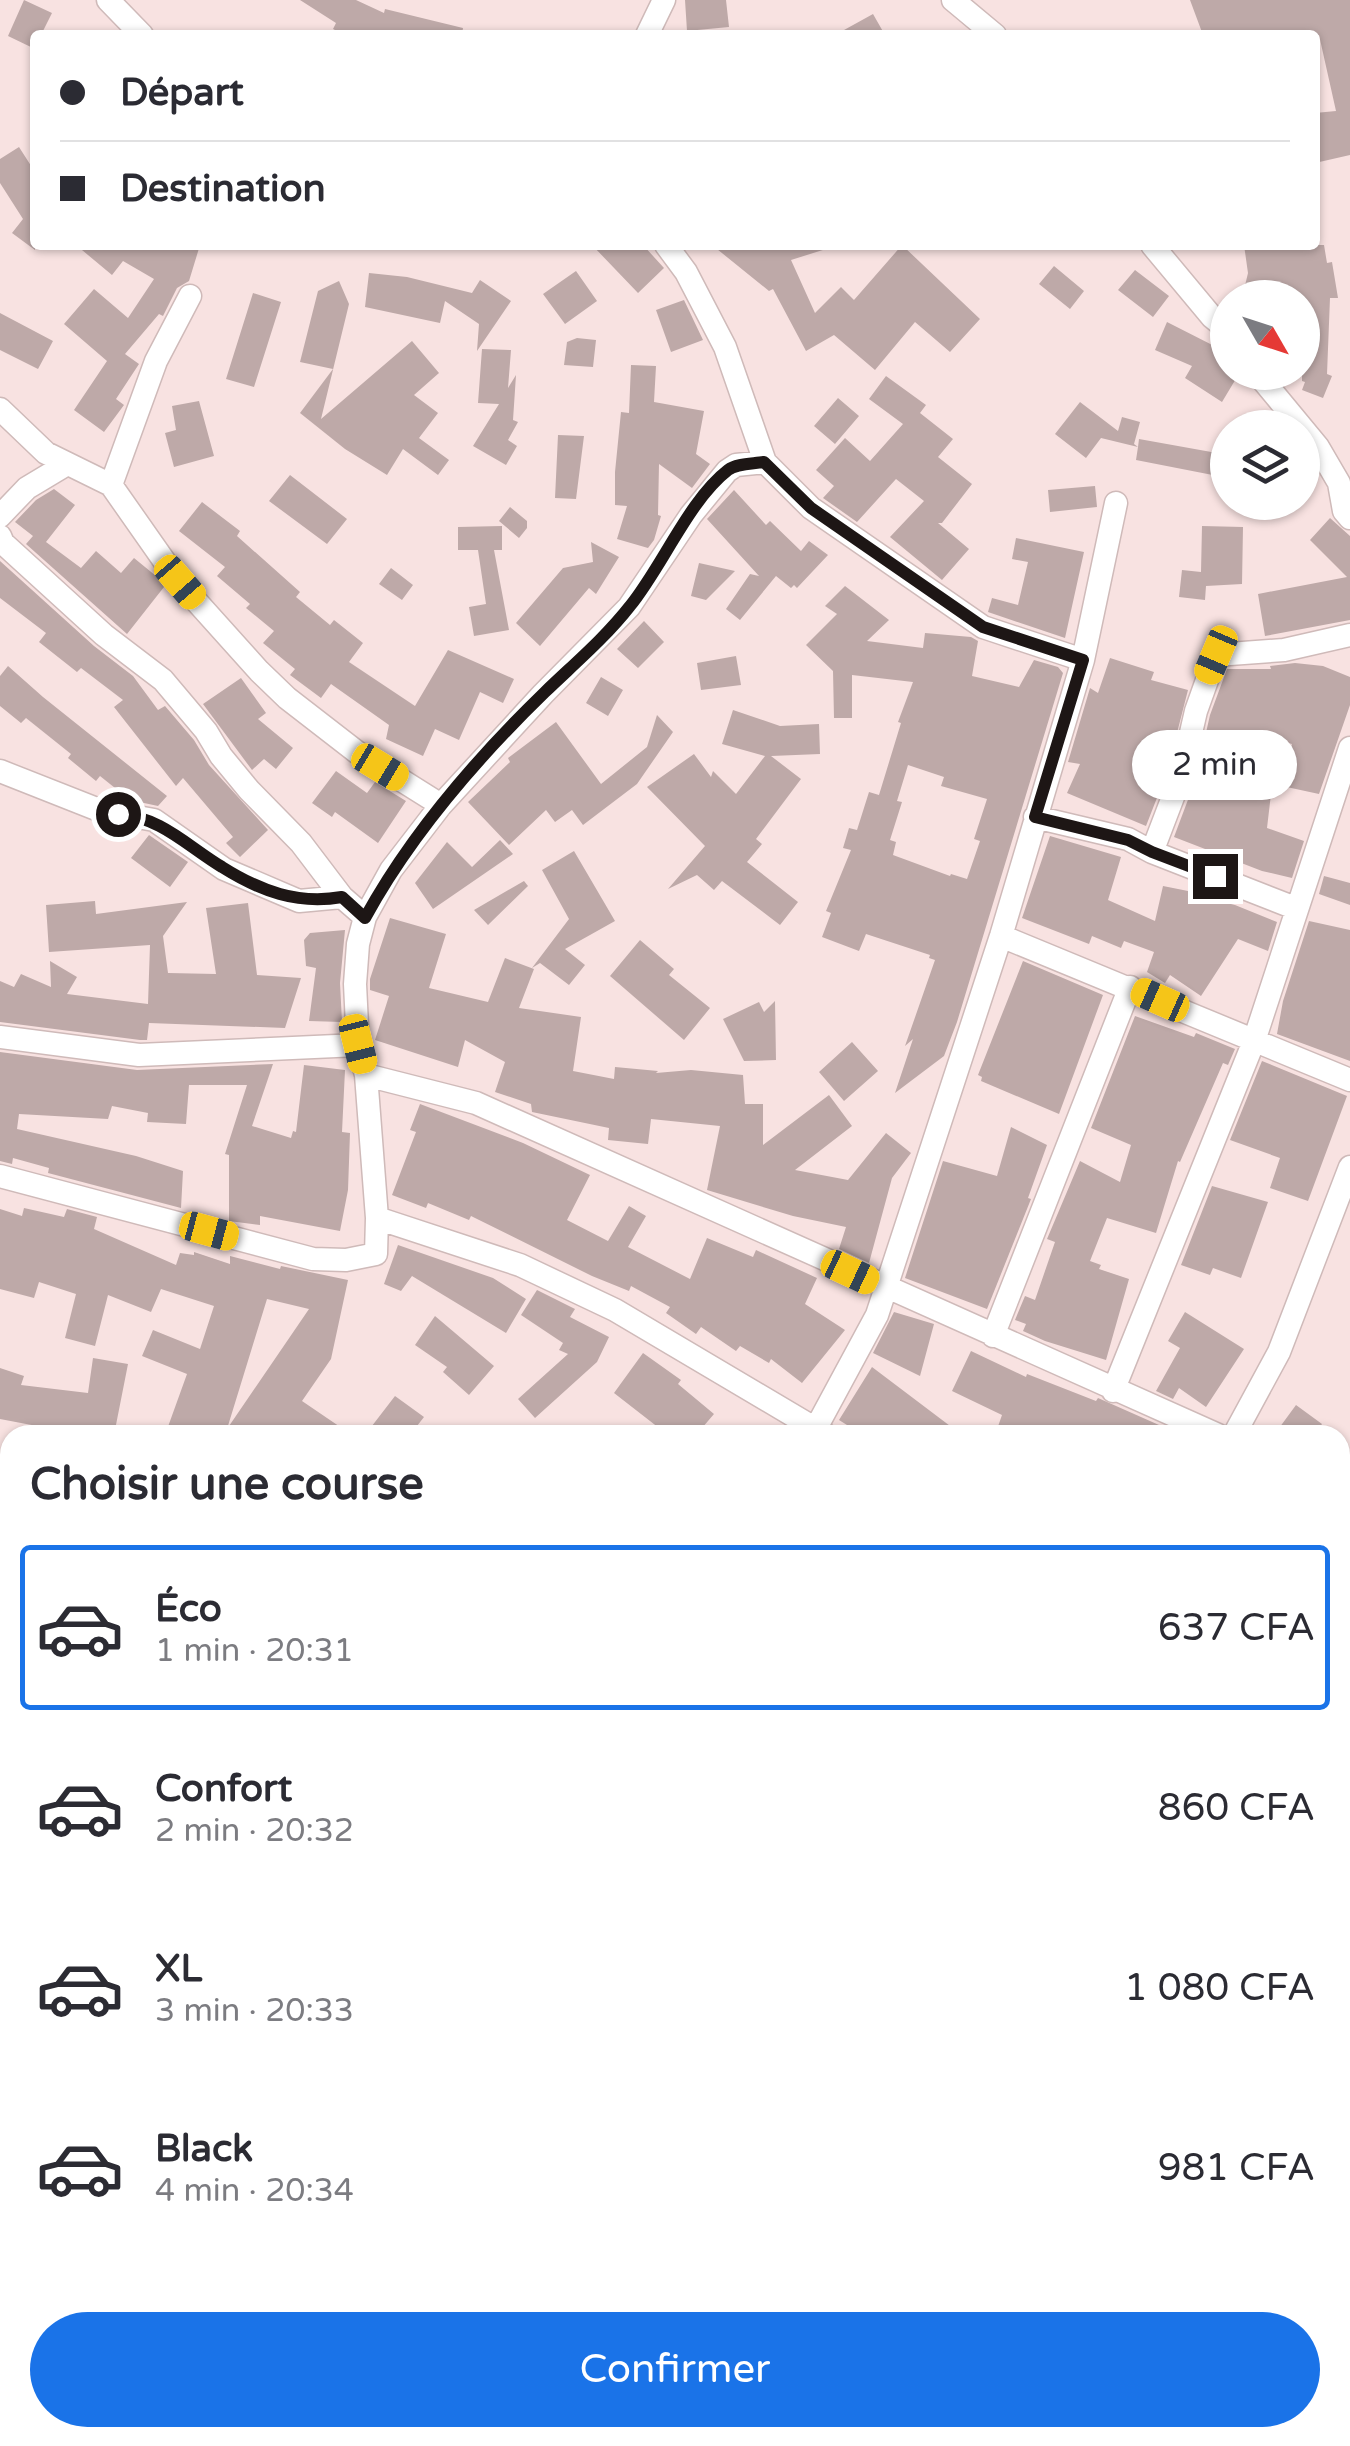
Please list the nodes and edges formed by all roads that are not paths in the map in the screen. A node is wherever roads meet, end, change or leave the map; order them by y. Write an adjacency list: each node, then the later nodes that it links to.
1 (108, 0): 4 (street)
2 (664, 0): 5 (street)
3 (953, 0): 6 (street)
4 (137, 30)
5 (649, 30)
6 (989, 30)
7 (670, 250): 13 (street)
8 (1156, 250): 10 (street)
9 (190, 296): 15 (street)
10 (1210, 315)
11 (1271, 390): 18 (street)
12 (0, 408): 14 (street)
13 (764, 462): 21 (street); 24 (street)
14 (67, 464): 15 (street); 17 (street)
15 (110, 485): 24 (street)
16 (1116, 503): 21 (street)
17 (0, 516)
18 (1350, 518)
19 (0, 536): 27 (street)
20 (1350, 635): 26 (street)
21 (1083, 660): 25 (street)
22 (1350, 748): 28 (street)
23 (0, 771): 27 (street)
24 (441, 805): 29 (street)
25 (1035, 817): 26 (street); 30 (street)
26 (1152, 852): 28 (street)
27 (342, 897): 29 (street)
28 (1296, 908): 33 (street)
29 (365, 918): 34 (street)
30 (1001, 936): 31 (street); 40 (street)
31 (1130, 987): 33 (street); 41 (street)
32 (0, 1037): 34 (street)
33 (1254, 1041): 36 (street); 42 (street)
34 (358, 1044): 35 (street)
35 (366, 1076): 39 (street); 40 (street)
36 (1350, 1080)
37 (1350, 1166): 46 (street)
38 (0, 1176): 39 (street)
39 (377, 1218): 43 (street)
40 (884, 1288): 41 (street); 44 (street)
41 (994, 1336): 42 (street)
42 (1113, 1390): 45 (street)
43 (809, 1425)
44 (824, 1425)
45 (1195, 1425)
46 (1239, 1425)

